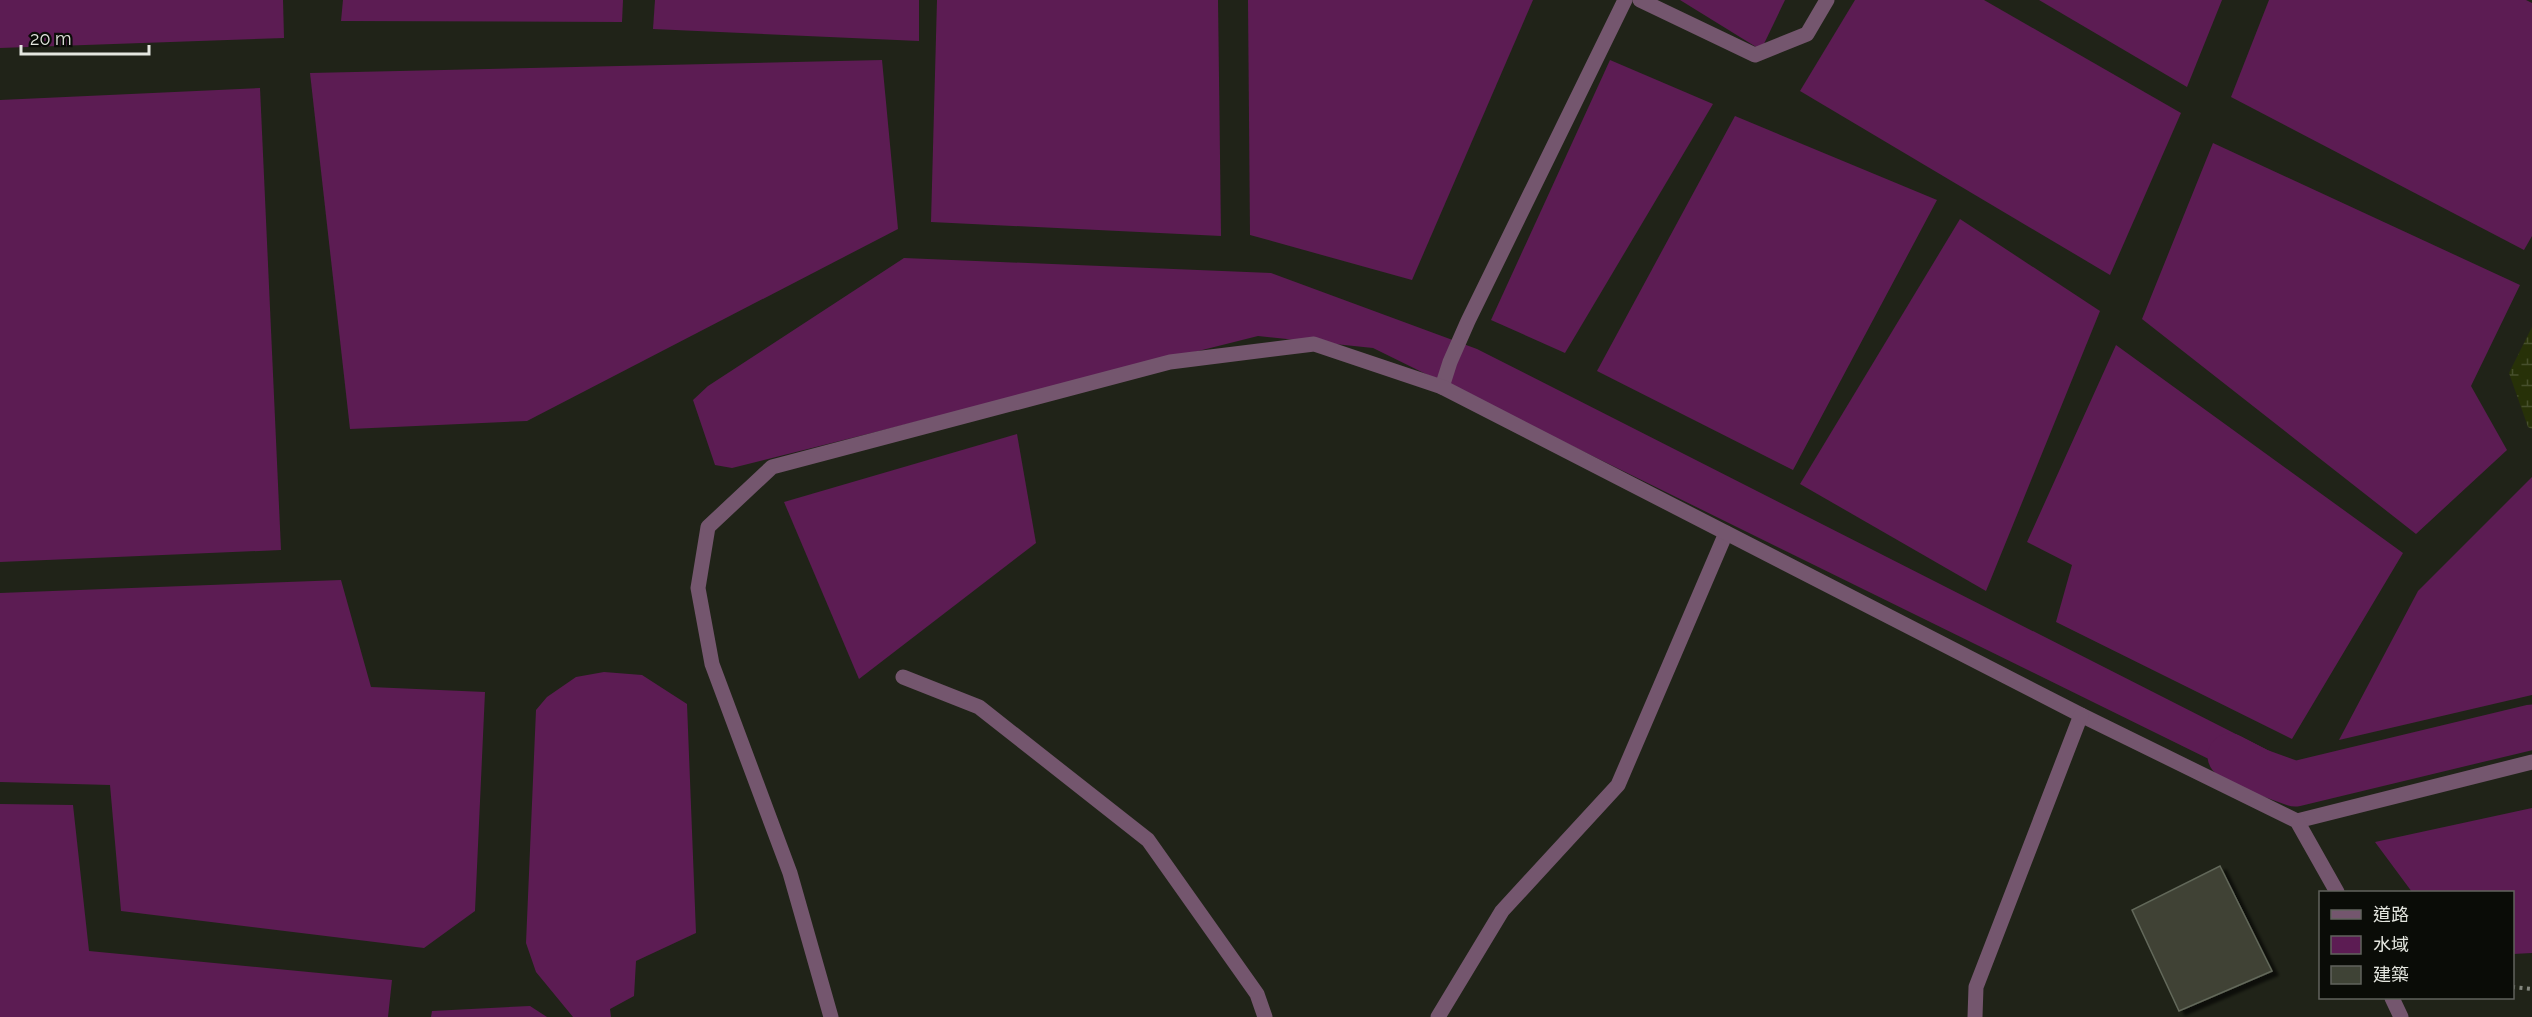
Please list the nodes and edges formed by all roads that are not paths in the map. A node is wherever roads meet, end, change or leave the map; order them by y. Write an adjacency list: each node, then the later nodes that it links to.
1 (1625, 0): 4 (street)
2 (1640, 0): 3 (street)
3 (1827, 0)
4 (1442, 387): 5 (street); 12 (street)
5 (1726, 533): 7 (street); 14 (street)
6 (903, 677): 13 (street)
7 (2082, 715): 9 (street); 15 (street)
8 (2532, 762): 9 (street)
9 (2297, 821): 10 (street)
10 (2336, 891)
11 (2392, 999): 16 (street)
12 (831, 1017)
13 (1265, 1017)
14 (1438, 1017)
15 (1975, 1017)
16 (2401, 1017)

